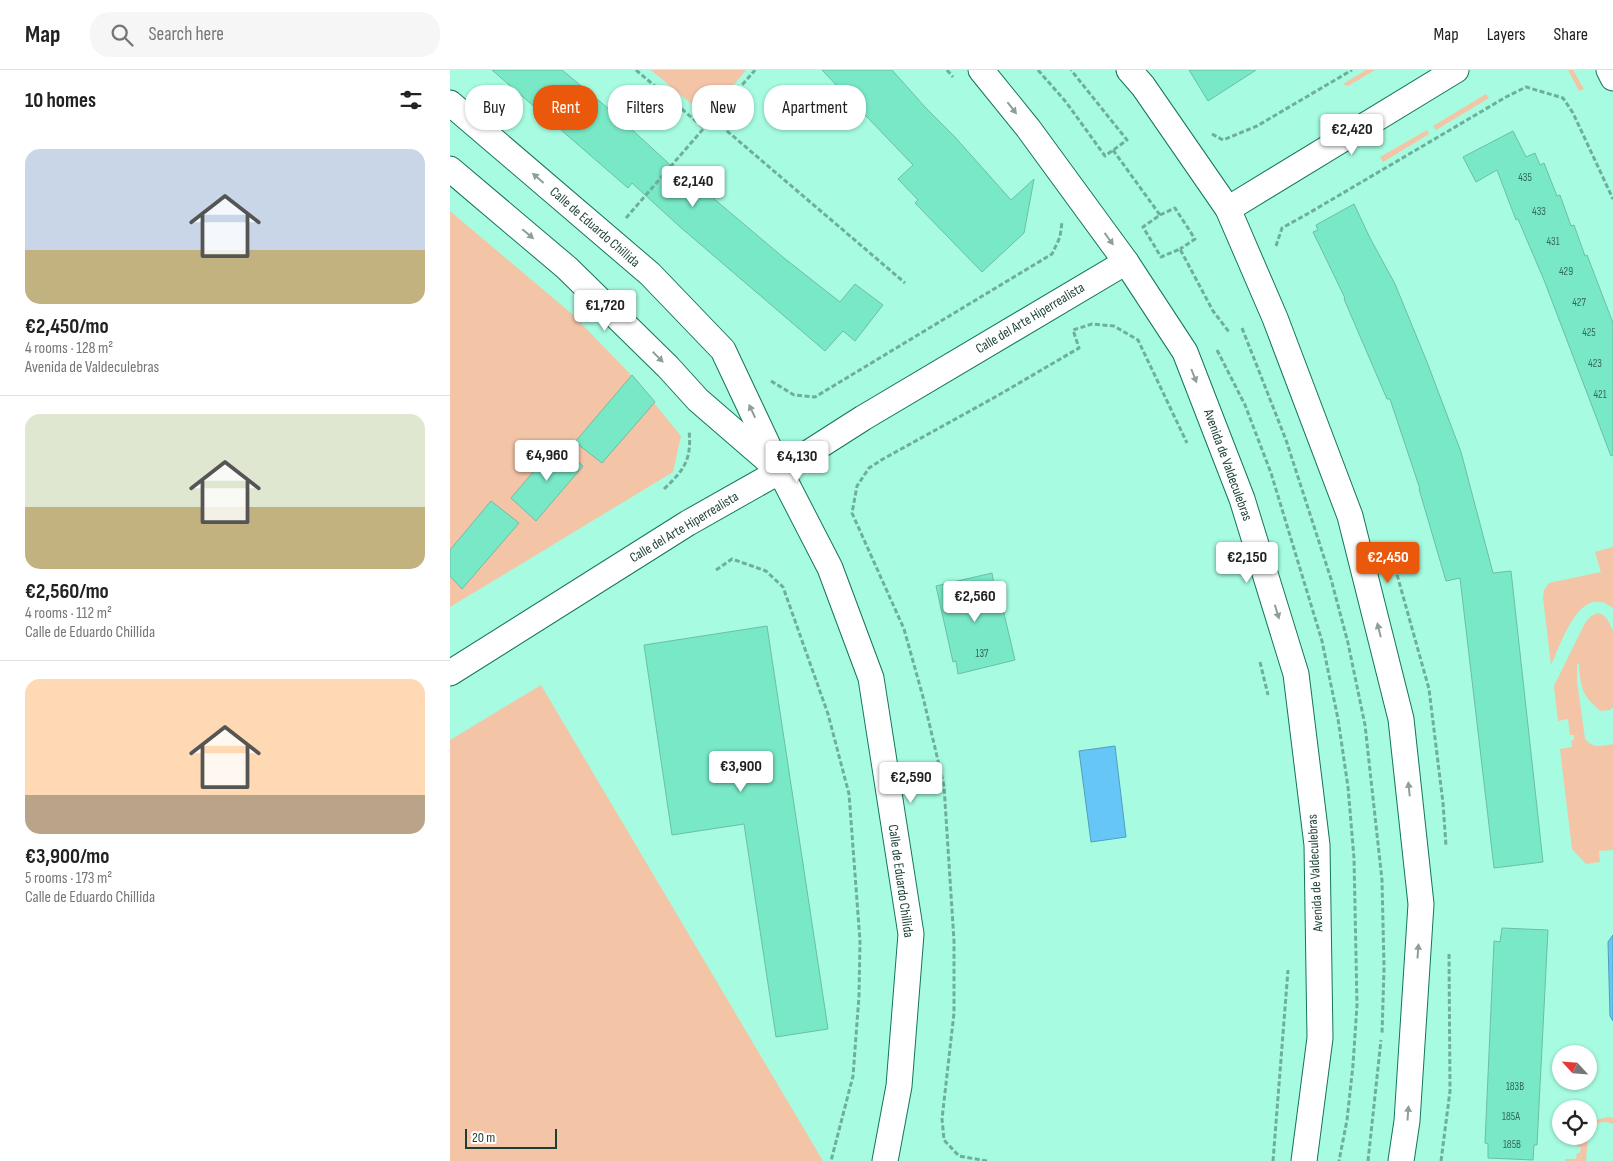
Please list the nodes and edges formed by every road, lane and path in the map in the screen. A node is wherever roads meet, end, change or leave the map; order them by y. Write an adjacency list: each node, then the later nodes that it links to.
1 (636, 70): 13 (path)
2 (755, 70): 11 (path)
3 (982, 70): 26 (street, Avenida de Valdeculebras, one-way to 26)
4 (1038, 70): 17 (path)
5 (1071, 70): 17 (path)
6 (1129, 70): 20 (street)
7 (1352, 70): 16 (path)
8 (1456, 70): 20 (street)
9 (1608, 70): 10 (street)
10 (1613, 78)
11 (742, 85)
12 (450, 103): 33 (street, Calle de Eduardo Chillida, one-way to 12)
13 (692, 118)
14 (702, 130): 23 (path)
15 (726, 130): 27 (path)
16 (1209, 132)
17 (1114, 150): 22 (path)
18 (450, 169): 33 (street, Calle de Eduardo Chillida, one-way to 33)
19 (1613, 199): 25 (path)
20 (1228, 209): 46 (street, one-way to 20)
21 (1063, 215): 30 (path)
22 (1160, 216): 24 (path); 24 (path)
23 (624, 220)
24 (1180, 249): 29 (path)
25 (1275, 249)
26 (1126, 262): 33 (street, Calle del Arte Hiperrealista); 44 (street, Avenida de Valdeculebras, one-way to 44)
27 (905, 283)
28 (1242, 328): 45 (path)
29 (1229, 332)
30 (767, 378)
31 (688, 425): 34 (path)
32 (1188, 444): 42 (path)
33 (780, 471): 37 (street, Calle del Arte Hiperrealista); 41 (street, Calle de Eduardo Chillida)
34 (664, 489)
35 (716, 570): 40 (path)
36 (1258, 653): 38 (path)
37 (450, 673)
38 (1269, 699)
39 (1289, 964): 43 (path)
40 (831, 1161)
41 (885, 1161)
42 (987, 1161)
43 (1273, 1161)
44 (1304, 1161)
45 (1368, 1161)
46 (1401, 1161)

